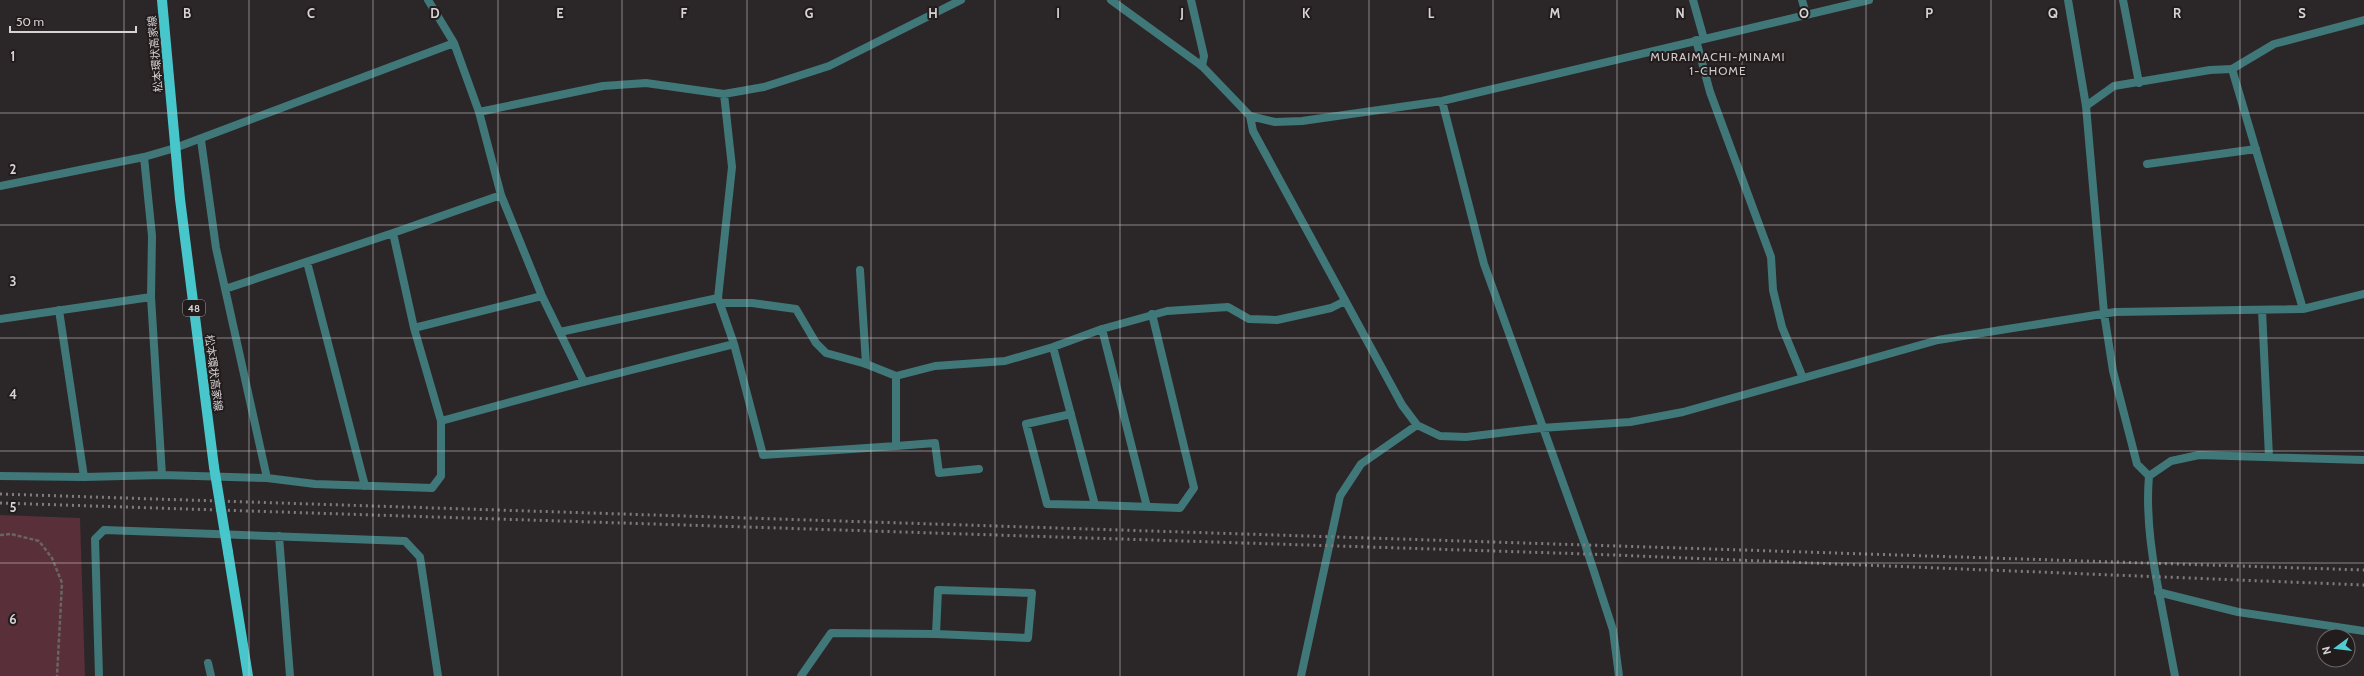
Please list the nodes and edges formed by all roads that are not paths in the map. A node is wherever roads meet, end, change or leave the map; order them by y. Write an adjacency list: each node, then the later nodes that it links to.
1 (162, 0): 24 (main road, 松本環状高家線 / 48)
2 (428, 0): 14 (street)
3 (961, 0): 18 (street)
4 (1111, 0): 15 (street)
5 (1190, 0): 15 (street)
6 (1693, 0): 13 (street)
7 (1802, 0): 11 (street)
8 (1869, 0): 11 (street)
9 (2068, 0): 20 (street)
10 (2123, 0): 17 (street)
11 (1806, 14): 13 (street)
12 (2364, 20): 16 (street)
13 (1700, 40): 19 (street); 52 (street)
14 (454, 44): 21 (street); 23 (street)
15 (1202, 66): 22 (street)
16 (2232, 69): 17 (street); 25 (street)
17 (2139, 83): 20 (street)
18 (724, 94): 21 (street); 37 (street)
19 (1442, 101): 22 (street); 57 (street)
20 (2086, 106): 42 (street)
21 (479, 112): 29 (street)
22 (1250, 116): 38 (street)
23 (200, 140): 24 (street); 33 (street)
24 (175, 148): 26 (street); 77 (main road, 松本環状高家線 / 48, bridge)
25 (2256, 149): 27 (street); 39 (street)
26 (144, 157): 28 (street); 36 (street)
27 (2147, 164)
28 (0, 186)
29 (501, 196): 30 (street); 35 (street)
30 (393, 233): 31 (street); 45 (street)
31 (307, 262): 33 (street); 67 (street)
32 (860, 270): 50 (street)
33 (225, 289): 66 (street)
34 (2364, 294): 39 (street)
35 (542, 296): 45 (street); 47 (street)
36 (151, 297): 40 (street); 62 (street)
37 (719, 301): 47 (street); 48 (street); 50 (street)
38 (1345, 301): 43 (street); 56 (street)
39 (2304, 309): 41 (street)
40 (59, 310): 44 (street); 65 (street)
41 (2262, 310): 42 (street); 59 (street)
42 (2104, 313): 52 (street); 64 (street)
43 (1152, 314): 46 (street); 69 (street)
44 (0, 319)
45 (414, 328): 55 (street)
46 (1102, 329): 49 (street); 69 (street)
47 (560, 332): 53 (street)
48 (734, 344): 53 (street); 58 (street)
49 (1053, 347): 51 (street); 54 (street)
50 (866, 364): 51 (street)
51 (896, 376): 58 (street)
52 (1804, 378): 57 (street)
53 (584, 382): 55 (street)
54 (1071, 414): 68 (street); 68 (street)
55 (441, 421): 67 (street)
56 (1417, 425): 57 (street); 81 (street)
57 (1541, 428): 82 (street)
58 (896, 446): 61 (street)
59 (2269, 457): 60 (street); 64 (street)
60 (2364, 460)
61 (979, 468)
62 (162, 475): 65 (street); 66 (street)
63 (0, 476): 65 (street)
64 (2149, 476): 71 (street)
65 (84, 477)
66 (267, 478): 67 (street)
67 (365, 486)
68 (1095, 505): 69 (street)
69 (1147, 507)
70 (279, 536): 75 (street); 78 (street); 79 (street)
71 (2158, 592): 72 (street); 83 (street)
72 (2364, 631)
73 (936, 634): 73 (street); 80 (street)
74 (208, 663): 76 (street)
75 (99, 676)
76 (211, 676)
77 (248, 676)
78 (290, 676)
79 (438, 676)
80 (801, 676)
81 (1301, 676)
82 (1618, 676)
83 (2175, 676)

